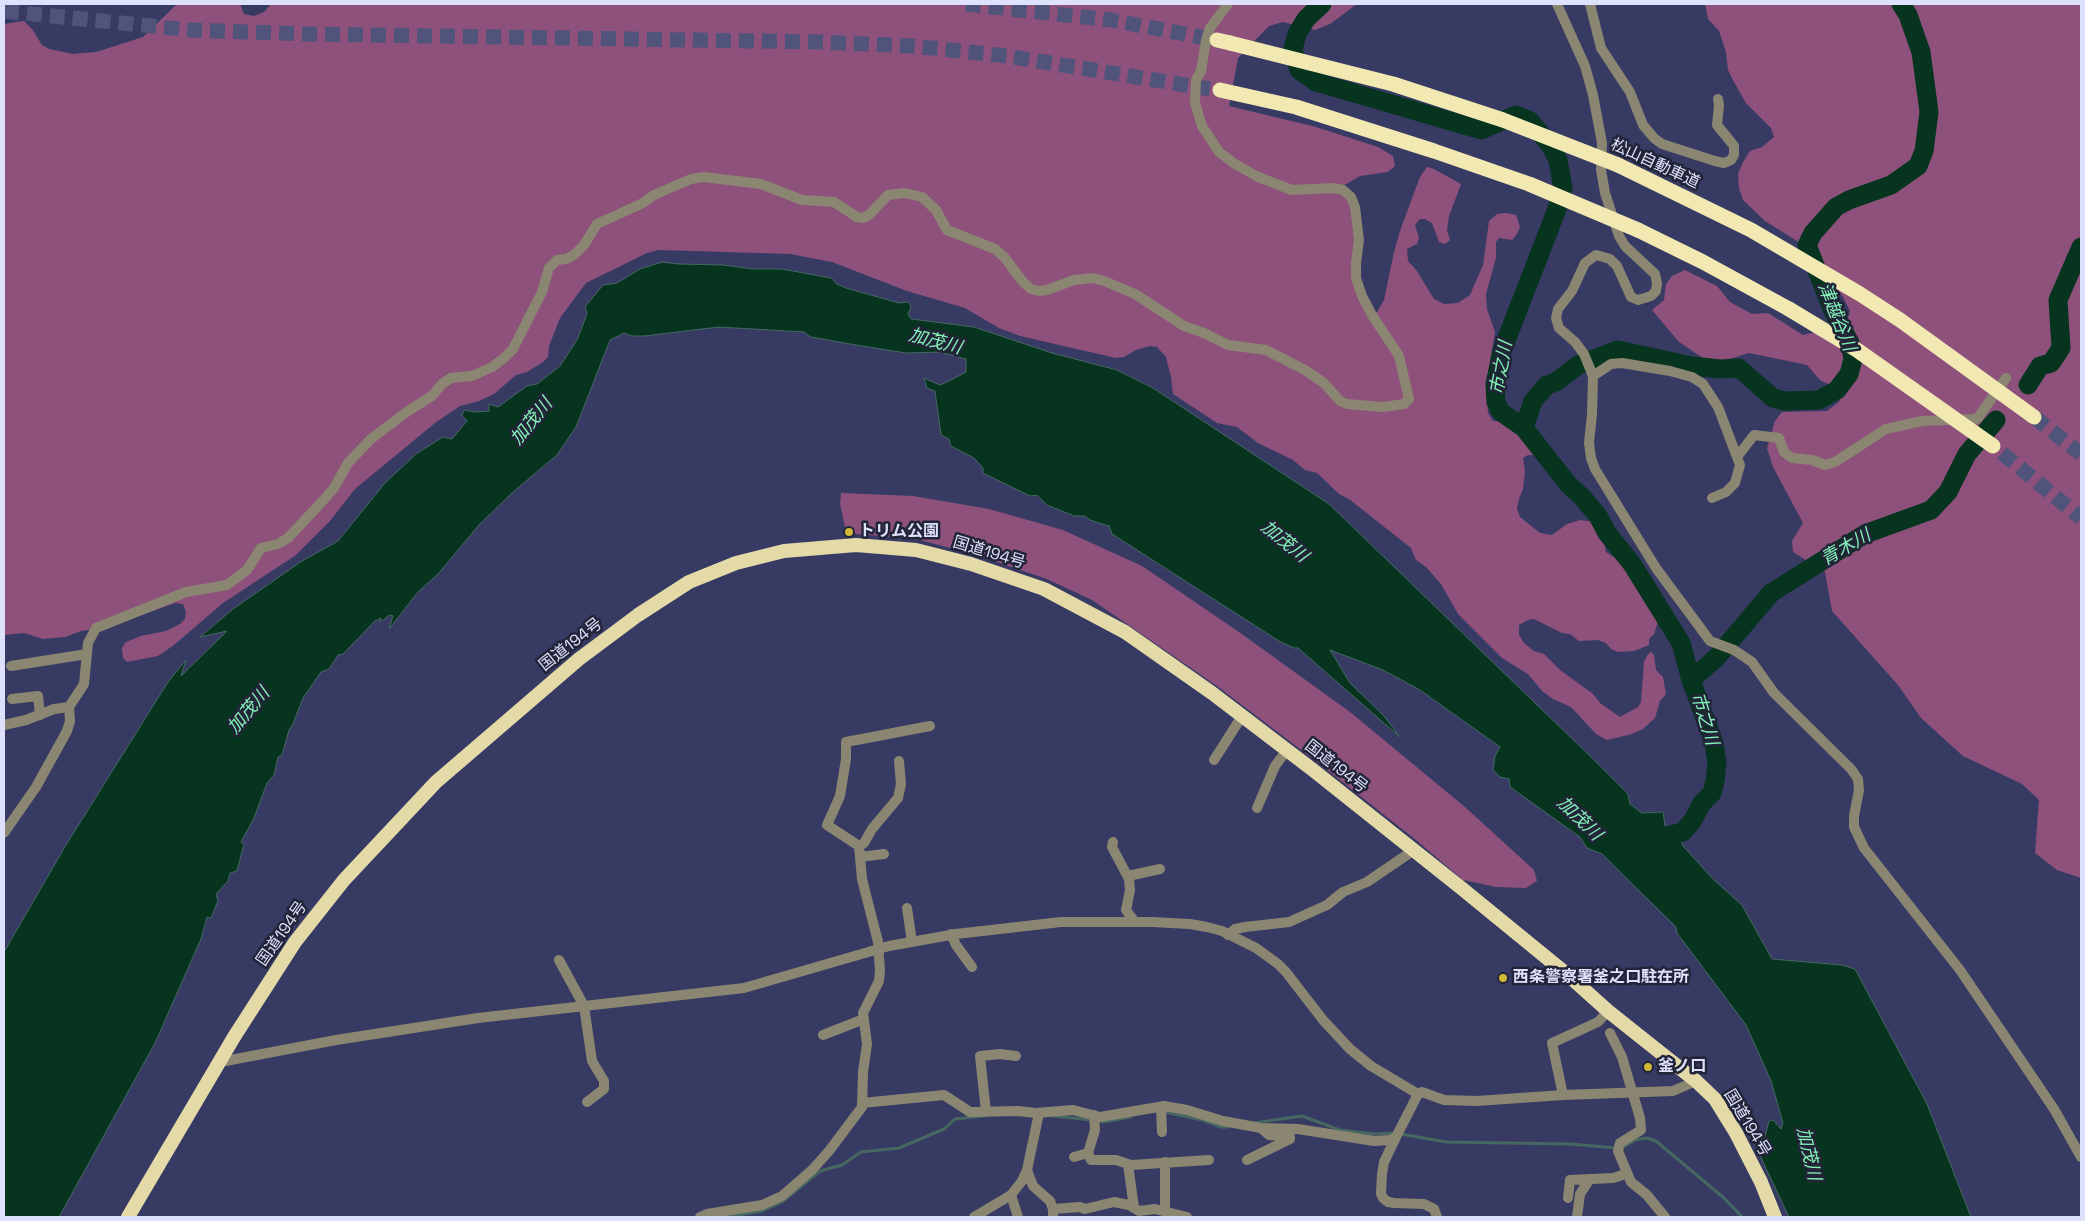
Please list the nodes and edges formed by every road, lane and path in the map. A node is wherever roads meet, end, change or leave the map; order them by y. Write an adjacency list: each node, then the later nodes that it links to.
1 (1228, 4): 13 (street)
2 (1557, 4): 7 (street)
3 (1590, 4): 6 (street)
4 (1224, 41): 8 (highway, 松山自動車道, bridge)
5 (1215, 90): 10 (highway, bridge)
6 (1718, 99)
7 (1592, 372): 11 (street); 63 (street)
8 (2002, 384): 9 (highway, 松山自動車道); 11 (street)
9 (2034, 417)
10 (1998, 450)
11 (1737, 456): 12 (street)
12 (1712, 498)
13 (87, 654): 14 (street); 16 (street)
14 (11, 666)
15 (12, 699): 17 (street)
16 (69, 708): 17 (street); 25 (street)
17 (40, 715): 19 (street)
18 (1242, 716): 21 (highway, 国道194号); 22 (street); 47 (highway, 国道194号)
19 (4, 725)
20 (930, 726): 27 (street)
21 (1287, 750): 24 (street); 28 (highway, 国道194号)
22 (1214, 760)
23 (899, 761): 27 (street)
24 (1257, 808)
25 (4, 833)
26 (1113, 842): 32 (street)
27 (860, 846): 30 (street)
28 (1414, 850): 36 (street); 42 (highway, 国道194号)
29 (884, 854): 30 (street)
30 (860, 857): 38 (street)
31 (1160, 869): 32 (street)
32 (1128, 876): 34 (street)
33 (906, 908): 37 (street)
34 (1135, 922): 35 (street); 36 (street)
35 (951, 934): 37 (street); 40 (street)
36 (1228, 935): 50 (street)
37 (912, 942): 38 (street)
38 (879, 950): 41 (street); 43 (street)
39 (559, 960): 41 (street)
40 (972, 967)
41 (584, 1006): 47 (street); 52 (street)
42 (1608, 1011): 48 (highway, 国道194号); 51 (street)
43 (864, 1019): 45 (street); 53 (street)
44 (1610, 1034): 49 (street)
45 (823, 1035)
46 (1016, 1056): 55 (street)
47 (220, 1062): 76 (highway, 国道194号)
48 (1696, 1081): 49 (street); 84 (highway, 国道194号)
49 (1632, 1092): 51 (street); 69 (street)
50 (1418, 1094): 51 (street); 60 (street)
51 (1563, 1095)
52 (587, 1102)
53 (862, 1103): 55 (street); 77 (street)
54 (1161, 1106): 57 (street); 58 (street); 59 (street)
55 (986, 1112): 56 (street)
56 (1040, 1113): 57 (street); 68 (street)
57 (1094, 1115): 61 (street)
58 (1261, 1128): 60 (street); 65 (street)
59 (1162, 1132)
60 (1396, 1137): 81 (street)
61 (1088, 1153): 62 (street); 67 (street)
62 (1074, 1157)
63 (2081, 1157)
64 (1209, 1160): 66 (street)
65 (1247, 1160)
66 (1165, 1162): 67 (street); 75 (street)
67 (1128, 1164): 73 (street)
68 (1026, 1170): 71 (street); 74 (street)
69 (1626, 1174): 70 (street); 83 (street)
70 (1590, 1179): 72 (street); 82 (street)
71 (1011, 1195): 78 (street); 79 (street)
72 (1568, 1198)
73 (1134, 1208): 74 (street); 75 (street)
74 (1053, 1213)
75 (1162, 1213): 80 (street)
76 (128, 1217)
77 (700, 1217)
78 (974, 1217)
79 (1018, 1217)
80 (1187, 1217)
81 (1437, 1217)
82 (1577, 1217)
83 (1665, 1217)
84 (1775, 1217)

